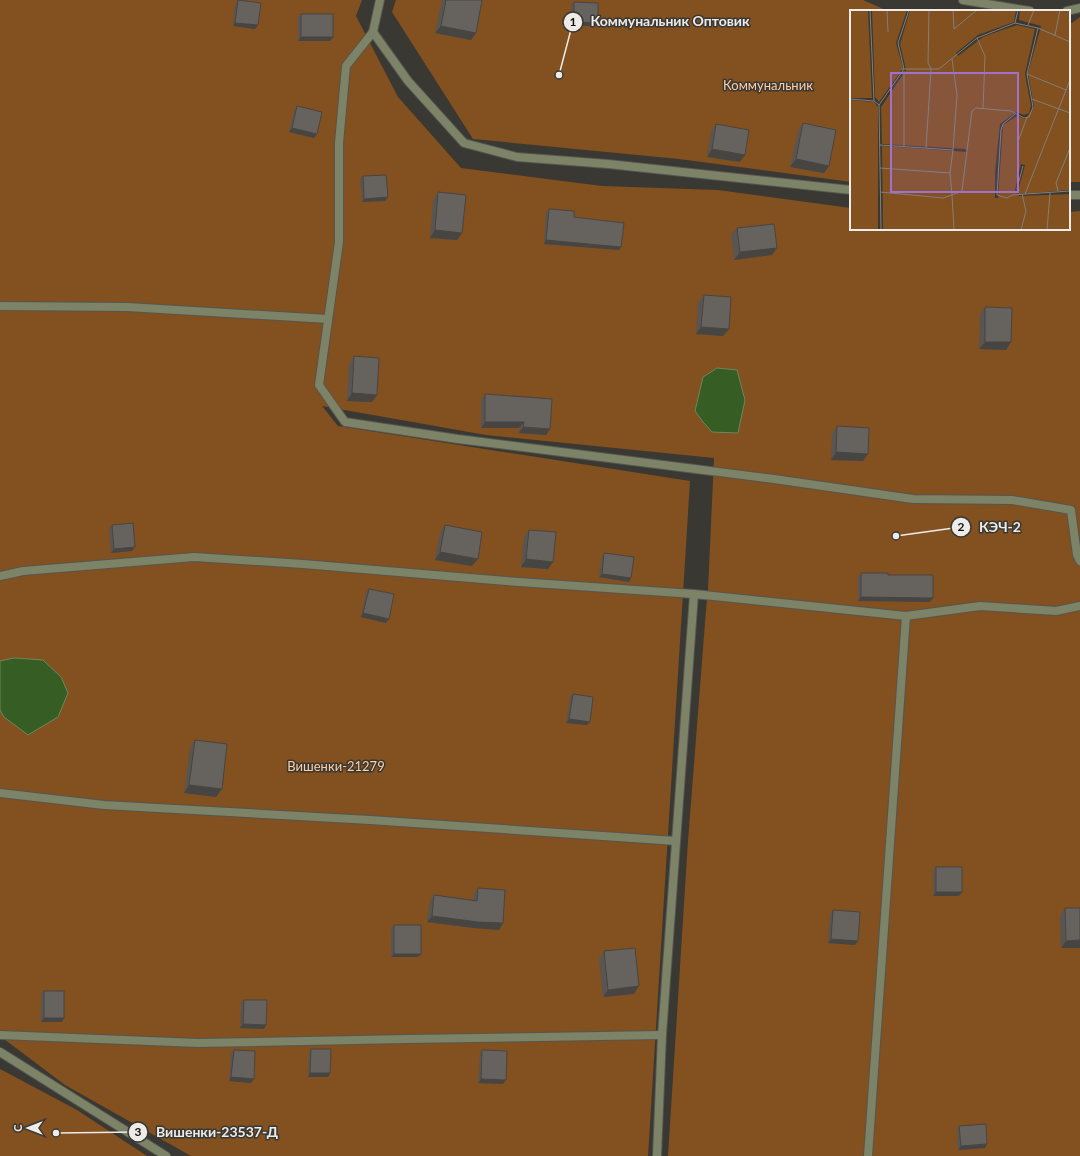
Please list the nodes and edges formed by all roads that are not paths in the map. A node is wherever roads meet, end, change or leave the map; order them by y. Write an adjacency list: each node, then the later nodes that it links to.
1 (380, 0): 6 (street)
2 (963, 0): 4 (street)
3 (1080, 8): 5 (street)
4 (1024, 10)
5 (1070, 10)
6 (373, 32): 7 (street); 9 (street)
7 (850, 190)
8 (0, 306): 9 (street)
9 (328, 319): 10 (street)
10 (1080, 561)
11 (0, 576): 12 (street)
12 (694, 594): 14 (street); 16 (street)
13 (1080, 606): 14 (street)
14 (906, 616): 22 (street)
15 (0, 792): 16 (street)
16 (676, 841): 18 (street)
17 (0, 1035): 18 (street)
18 (662, 1035): 21 (street)
19 (0, 1052): 20 (street)
20 (166, 1156)
21 (657, 1156)
22 (868, 1156)

